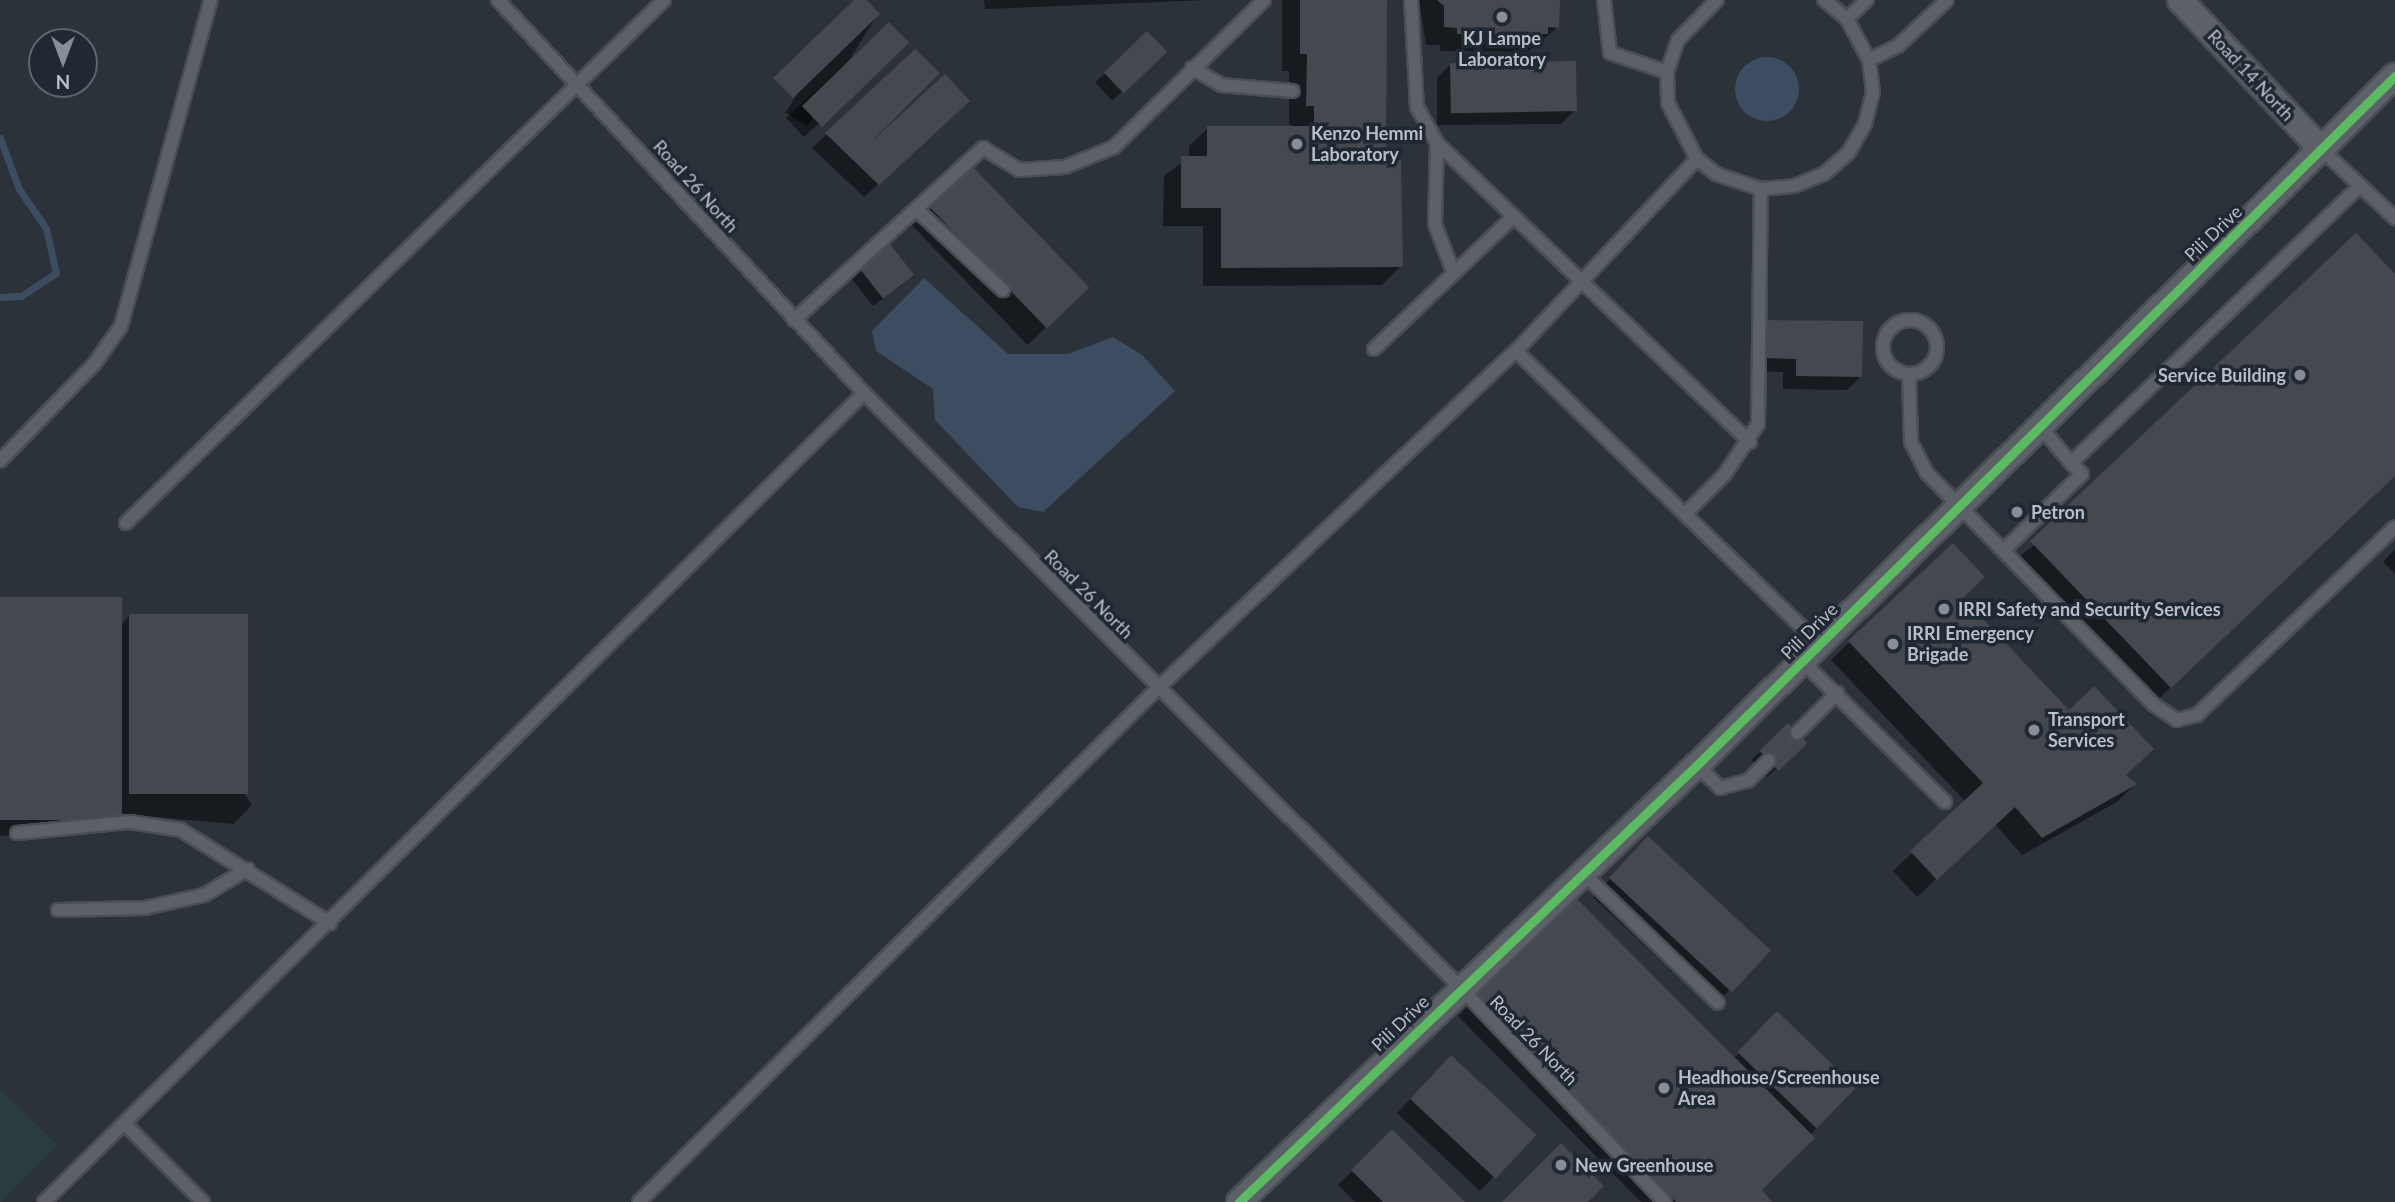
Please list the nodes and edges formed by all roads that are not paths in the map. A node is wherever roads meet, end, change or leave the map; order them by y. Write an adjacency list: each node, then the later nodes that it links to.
1 (211, 0): 37 (lane)
2 (498, 0): 17 (lane, Road 26 North)
3 (664, 0): 17 (lane)
4 (1264, 0): 14 (lane)
5 (1411, 0): 19 (lane)
6 (1604, 0): 15 (lane)
7 (1717, 0): 15 (lane)
8 (1824, 0): 12 (lane)
9 (1867, 0): 12 (lane)
10 (1947, 0): 13 (lane)
11 (2180, 0): 20 (street, Road 14 North)
12 (1847, 19): 13 (lane)
13 (1869, 60): 23 (lane)
14 (1192, 68): 18 (lane); 24 (lane)
15 (1667, 72): 21 (lane)
16 (2395, 76): 20 (street, Pili Drive)
17 (579, 82): 30 (lane, Road 26 North); 41 (lane)
18 (1293, 92)
19 (1437, 143): 25 (lane); 27 (lane)
20 (2322, 150): 22 (lane); 35 (street, Pili Drive)
21 (1697, 159): 23 (lane); 28 (lane)
22 (2360, 186): 26 (lane); 38 (lane)
23 (1761, 189): 36 (lane)
24 (916, 209): 29 (lane); 30 (lane)
25 (1514, 216): 27 (lane); 28 (lane)
26 (2395, 218)
27 (1453, 272): 31 (lane)
28 (1580, 283): 32 (lane); 36 (lane)
29 (1003, 290)
30 (794, 320): 34 (lane, Road 26 North)
31 (1374, 349)
32 (1516, 351): 40 (lane); 45 (lane)
33 (1909, 375): 33 (lane); 39 (lane)
34 (864, 393): 45 (lane, Road 26 North); 55 (lane)
35 (2038, 424): 38 (lane); 39 (street, Pili Drive)
36 (1750, 442): 40 (lane)
37 (0, 461)
38 (2071, 463): 43 (lane)
39 (1957, 508): 43 (lane); 44 (street, Pili Drive)
40 (1685, 514): 44 (lane)
41 (126, 523)
42 (2395, 527): 43 (lane)
43 (2004, 550)
44 (1810, 653): 46 (lane); 49 (street, Pili Drive)
45 (1158, 688): 56 (lane, Road 26 North); 61 (lane)
46 (1837, 693): 47 (lane); 50 (lane)
47 (1797, 733)
48 (1769, 760): 49 (lane)
49 (1697, 765): 53 (street, Pili Drive)
50 (1945, 802)
51 (17, 833): 52 (lane)
52 (248, 869): 54 (lane); 55 (lane)
53 (1583, 873): 56 (street, Pili Drive); 57 (lane)
54 (58, 910)
55 (330, 923): 58 (lane)
56 (1460, 987): 62 (street, Pili Drive); 63 (lane, Road 26 North)
57 (1718, 1003)
58 (126, 1125): 59 (lane); 60 (lane)
59 (44, 1202)
60 (203, 1202)
61 (639, 1202)
62 (1240, 1202)
63 (1665, 1202)

